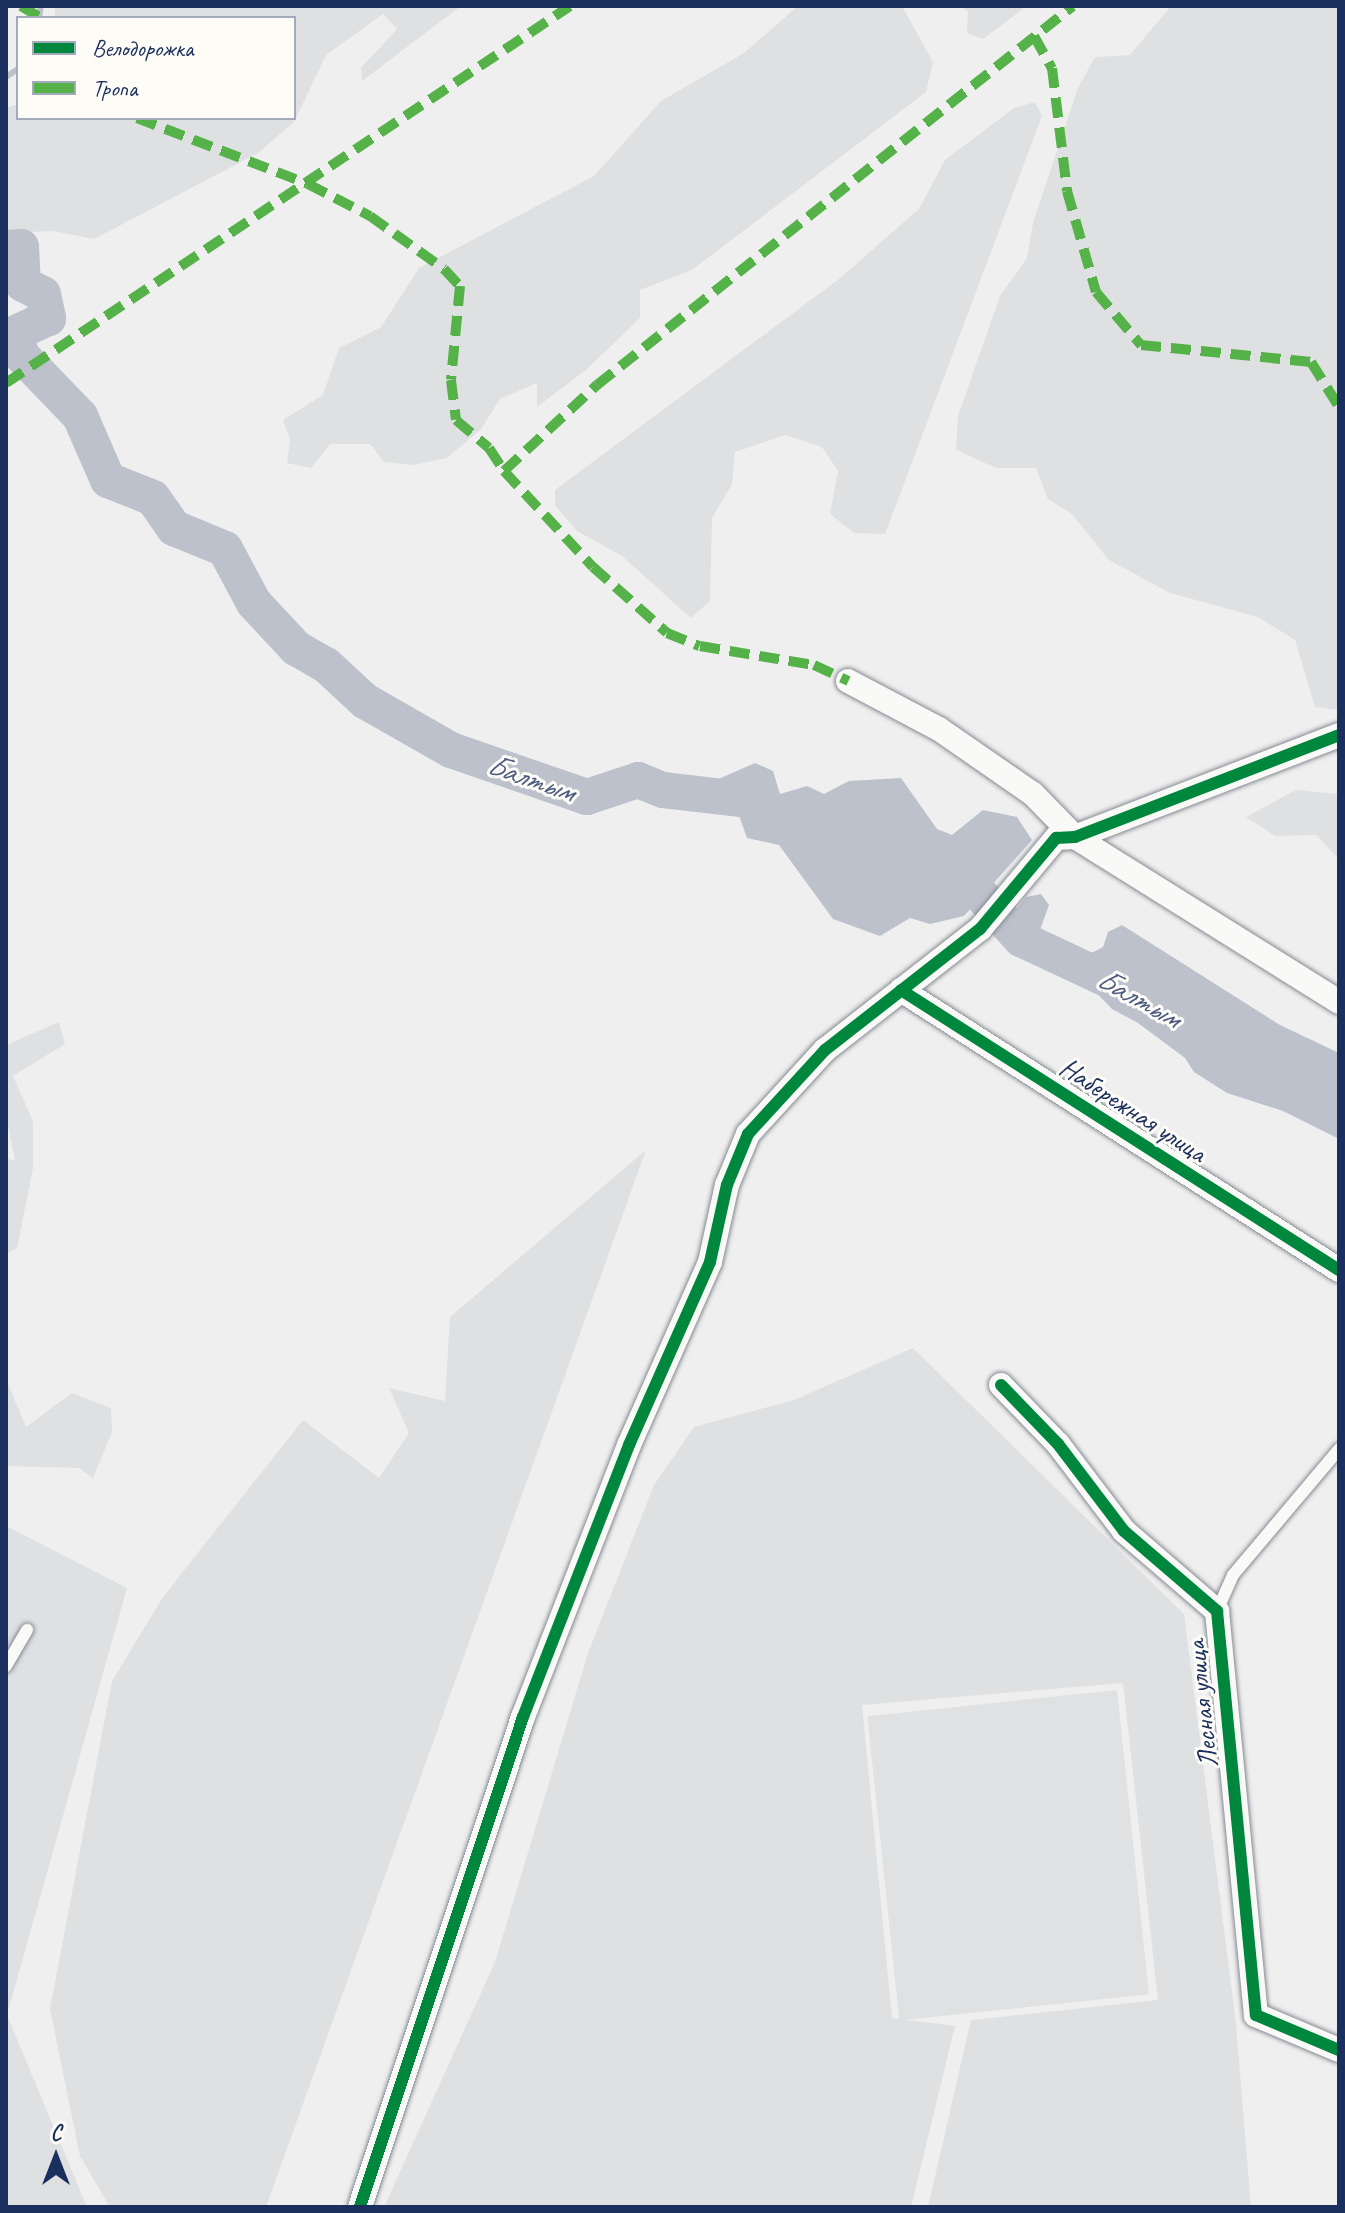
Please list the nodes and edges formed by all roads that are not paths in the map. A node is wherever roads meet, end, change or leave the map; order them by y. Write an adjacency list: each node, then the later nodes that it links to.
1 (848, 681): 3 (street)
2 (1339, 735): 3 (street)
3 (1075, 837): 4 (street); 5 (street)
4 (901, 990): 6 (street, Набережная улица); 13 (street)
5 (1339, 1002)
6 (1339, 1270)
7 (1001, 1385): 9 (street, Лесная улица)
8 (1339, 1449): 9 (lane)
9 (1217, 1611): 12 (street, Лесная улица)
10 (27, 1630): 11 (lane)
11 (6, 1666)
12 (1339, 2050)
13 (360, 2207)

